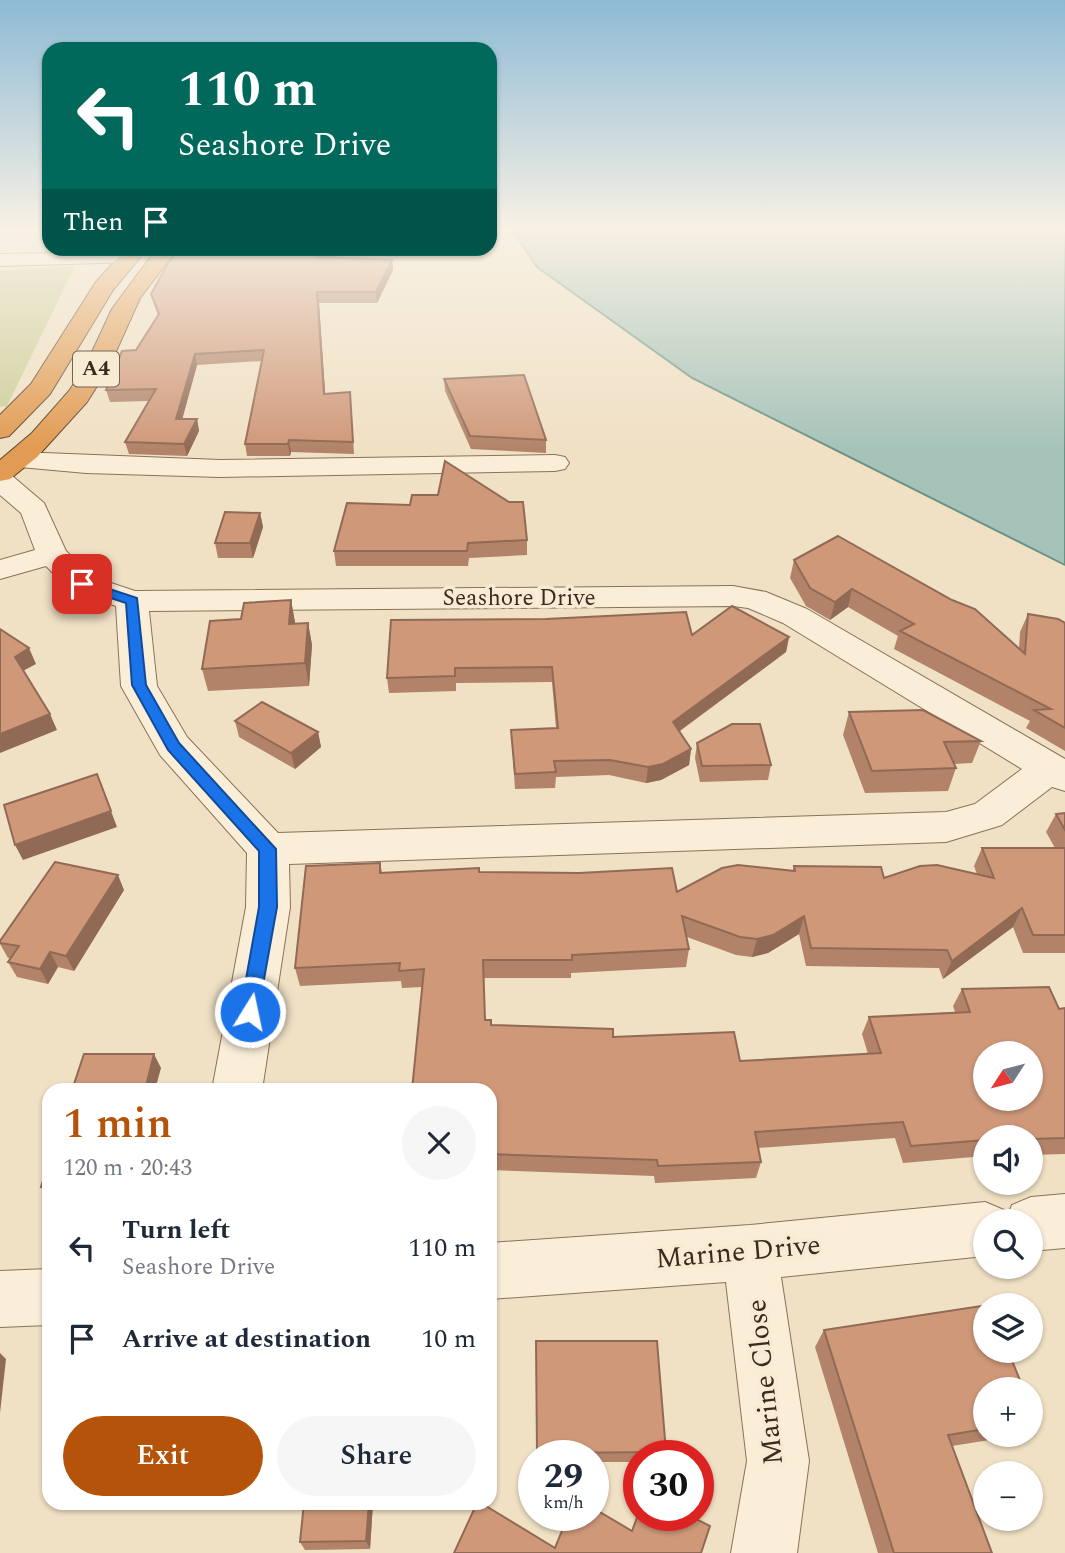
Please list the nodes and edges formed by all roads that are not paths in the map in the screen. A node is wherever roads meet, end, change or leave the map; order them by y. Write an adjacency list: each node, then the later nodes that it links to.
1 (94, 303): 3 (highway, A4)
2 (125, 303): 5 (highway, A4)
3 (0, 430)
4 (555, 463): 5 (street)
5 (6, 471): 6 (street, Seashore Drive)
6 (52, 555): 7 (street); 8 (street, Seashore Drive)
7 (0, 570)
8 (132, 601): 9 (street, Seashore Drive); 10 (street)
9 (1057, 772): 10 (street, Seashore Drive)
10 (268, 849): 11 (street)
11 (238, 1083)
12 (1065, 1221): 13 (street)
13 (1043, 1223)
14 (973, 1230): 15 (street, Marine Drive)
15 (750, 1253): 16 (street, Marine Drive); 19 (street, Marine Close)
16 (497, 1271)
17 (42, 1297): 18 (street)
18 (0, 1298)
19 (764, 1553)

